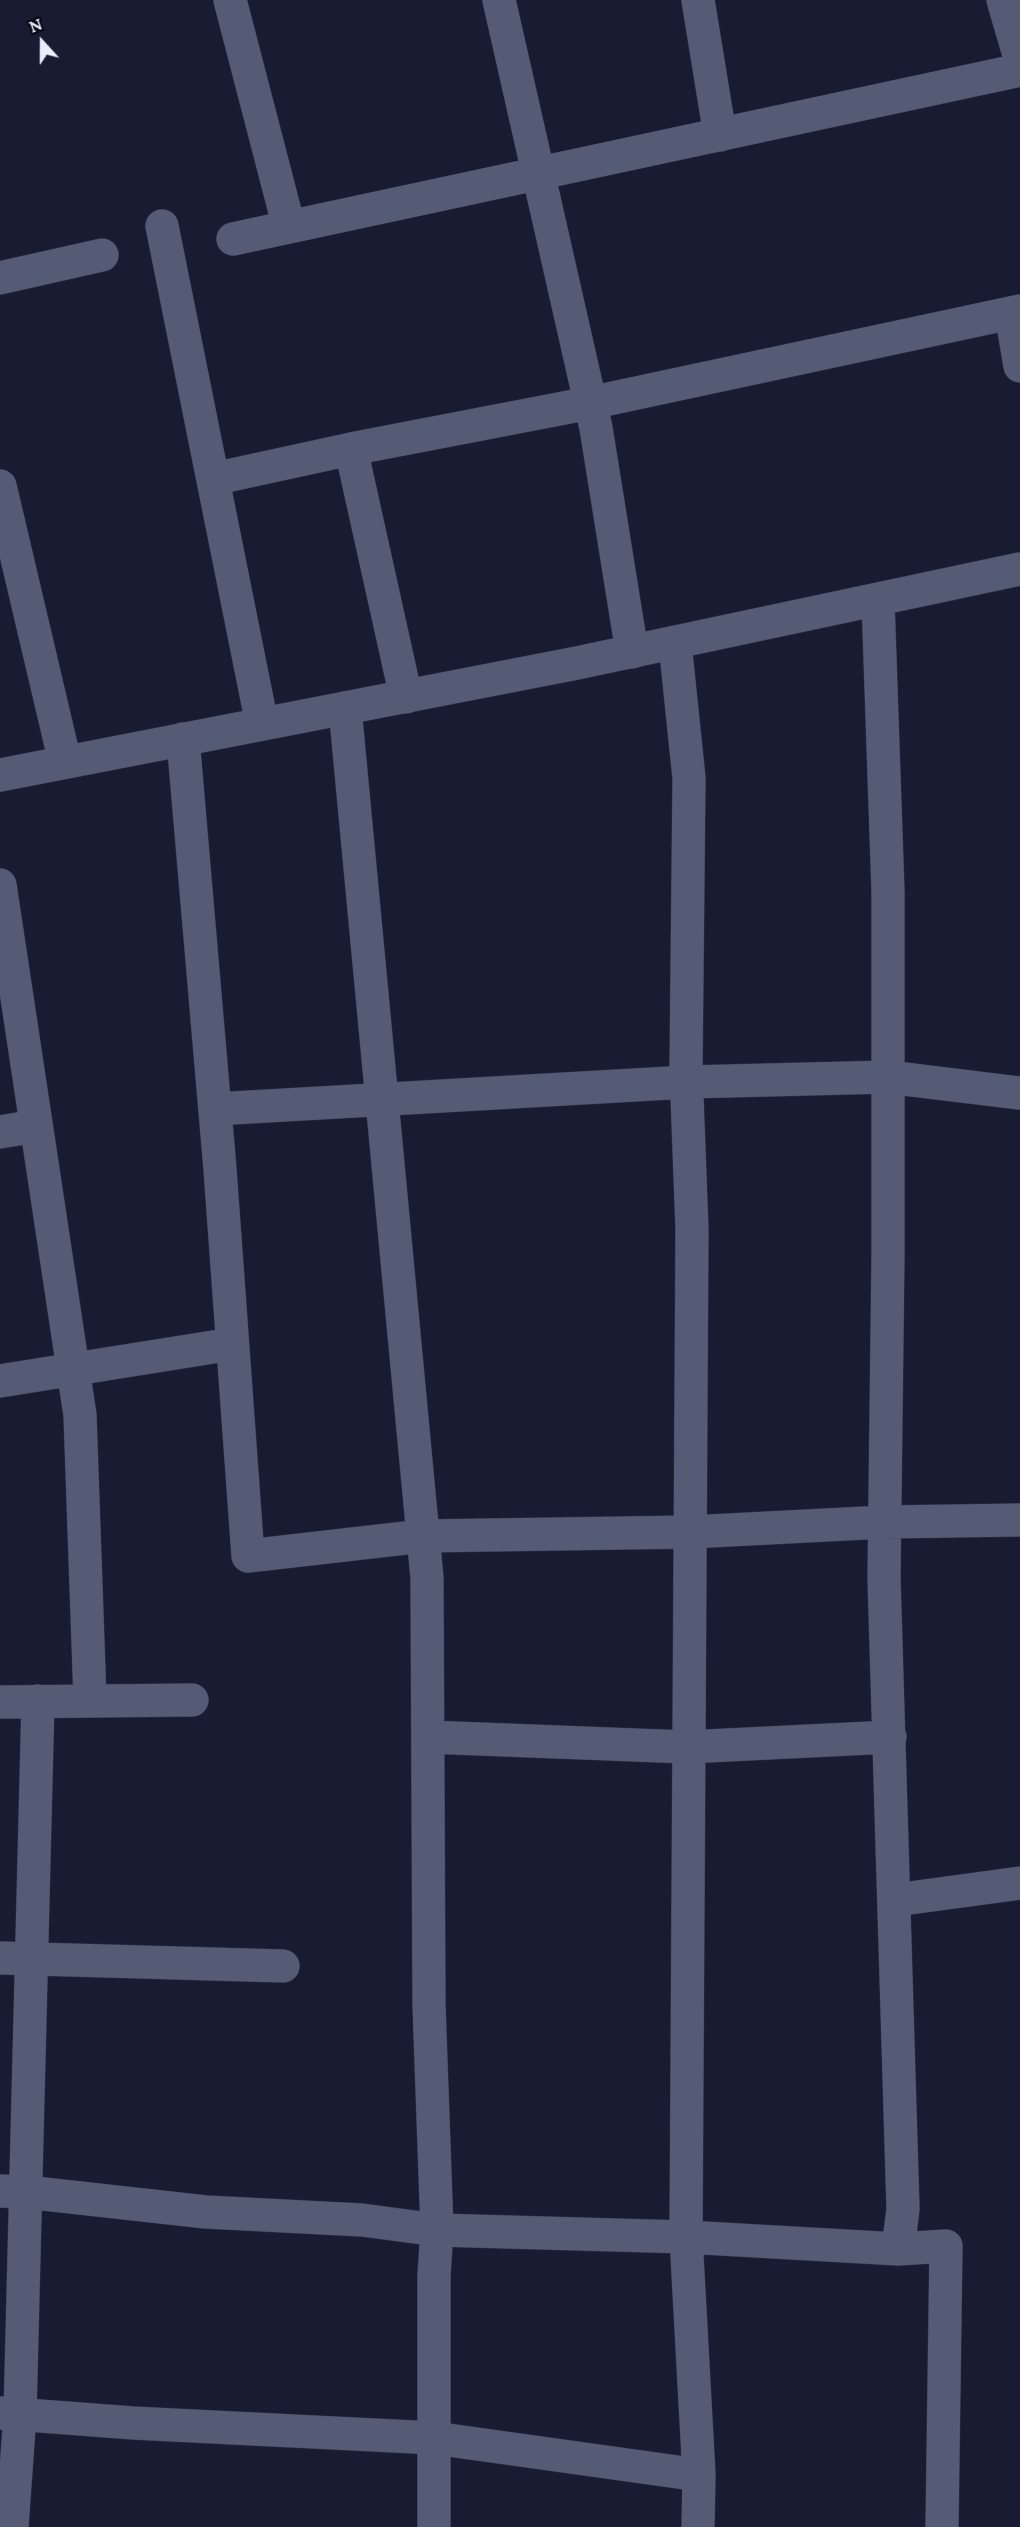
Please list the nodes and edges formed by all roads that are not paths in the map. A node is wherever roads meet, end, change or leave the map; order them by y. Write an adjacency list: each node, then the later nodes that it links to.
1 (230, 0): 10 (street)
2 (499, 0): 8 (street)
3 (698, 0): 7 (street)
4 (1003, 0): 5 (street)
5 (1020, 58)
6 (1020, 70): 7 (street)
7 (720, 135): 8 (street)
8 (538, 174): 10 (street); 16 (street)
9 (162, 226): 18 (street)
10 (289, 226): 11 (street)
11 (233, 238)
12 (102, 255): 13 (street)
13 (0, 278)
14 (1016, 312): 15 (street); 16 (street)
15 (1020, 366)
16 (590, 403): 17 (street); 23 (street)
17 (351, 449): 18 (street); 24 (street)
18 (213, 479): 26 (street)
19 (0, 486): 28 (street)
20 (1020, 569): 21 (street)
21 (878, 600): 22 (street); 31 (street)
22 (675, 643): 23 (street); 32 (street)
23 (632, 652): 24 (street)
24 (406, 697): 25 (street)
25 (345, 708): 26 (street); 34 (street)
26 (262, 724): 27 (street)
27 (183, 739): 28 (street); 35 (street)
28 (66, 762): 29 (street)
29 (0, 775)
30 (0, 885): 36 (street)
31 (888, 1077): 32 (street); 33 (street); 42 (street)
32 (687, 1082): 34 (street); 43 (street)
33 (1020, 1093)
34 (382, 1098): 35 (street); 44 (street)
35 (214, 1109): 38 (street)
36 (36, 1126): 37 (street); 39 (street)
37 (0, 1132)
38 (232, 1344): 39 (street); 44 (street)
39 (73, 1371): 40 (street); 45 (street)
40 (0, 1381)
41 (1020, 1520): 42 (street)
42 (885, 1522): 43 (street); 50 (street)
43 (690, 1532): 44 (street); 51 (street)
44 (423, 1536): 49 (street)
45 (90, 1700): 46 (street); 47 (street)
46 (192, 1700)
47 (38, 1701): 48 (street); 54 (street)
48 (0, 1702)
49 (428, 1737): 51 (street); 57 (street)
50 (890, 1737): 51 (street); 53 (street)
51 (688, 1746): 58 (street)
52 (1020, 1883): 53 (street)
53 (896, 1900): 59 (street)
54 (16, 1958): 55 (street); 56 (street)
55 (283, 1966)
56 (13, 2191): 57 (street); 60 (street)
57 (437, 2230): 58 (street); 61 (street)
58 (686, 2237): 59 (street); 62 (street)
59 (898, 2249): 66 (street)
60 (10, 2414): 61 (street); 63 (street)
61 (434, 2438): 62 (street); 64 (street)
62 (699, 2475): 65 (street)
63 (12, 2527)
64 (434, 2527)
65 (698, 2527)
66 (942, 2527)

